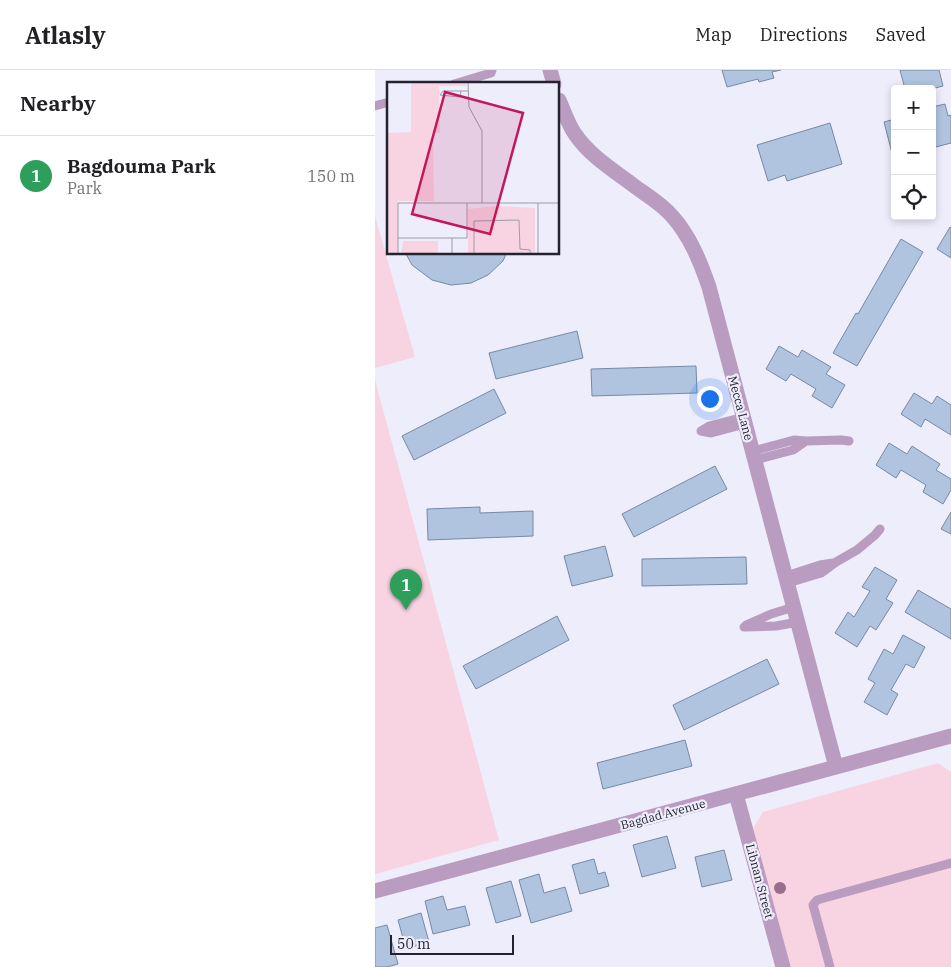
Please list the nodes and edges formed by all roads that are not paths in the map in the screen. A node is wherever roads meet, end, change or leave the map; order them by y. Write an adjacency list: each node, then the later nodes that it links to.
1 (492, 70): 2 (lane)
2 (461, 82)
3 (560, 102): 5 (street, Mecca Lane)
4 (849, 441): 5 (lane)
5 (754, 456): 7 (street, Mecca Lane)
6 (880, 529): 7 (lane)
7 (787, 580): 9 (street, Mecca Lane)
8 (951, 736): 9 (street, Bagdad Avenue)
9 (836, 767): 10 (street, Bagdad Avenue)
10 (736, 794): 12 (street, Bagdad Avenue); 13 (street, Libnan Street)
11 (951, 863): 14 (lane)
12 (375, 891)
13 (783, 967)
14 (830, 967)

